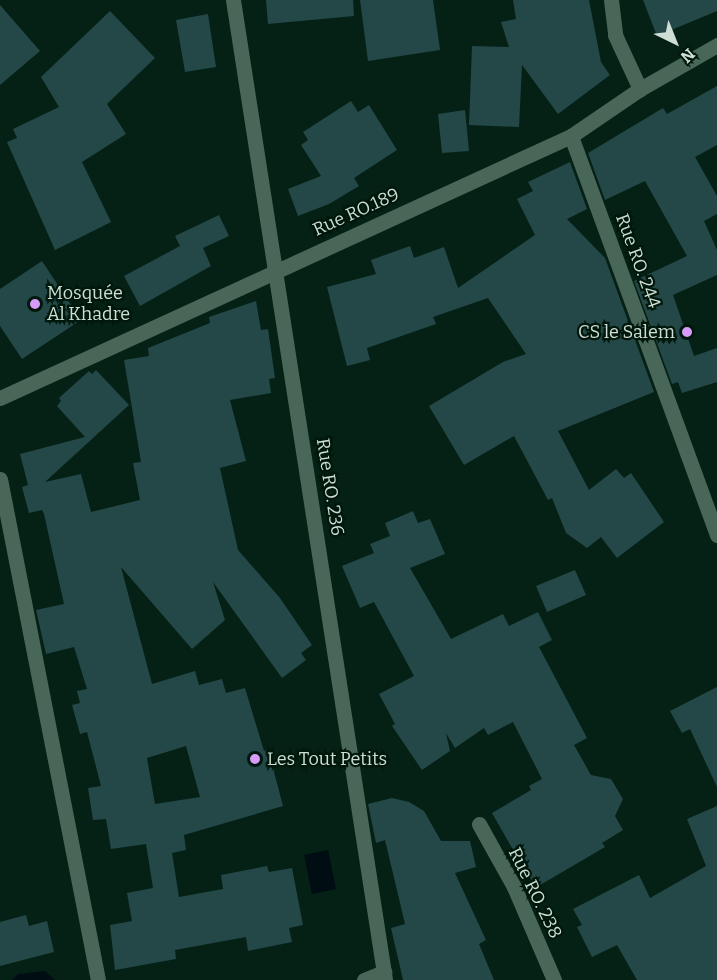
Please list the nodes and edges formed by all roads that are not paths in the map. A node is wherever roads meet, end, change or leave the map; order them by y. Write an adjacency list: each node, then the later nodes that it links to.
1 (233, 0): 6 (street, Rue RO. 236)
2 (611, 0): 4 (street)
3 (717, 45): 4 (street, Rue RO.189)
4 (640, 89): 5 (street, Rue RO.189)
5 (572, 136): 6 (street, Rue RO.189); 9 (street, Rue RO. 244)
6 (277, 269): 7 (street, Rue RO.189); 11 (street, Rue RO. 236)
7 (0, 398)
8 (0, 479): 12 (street)
9 (717, 535)
10 (479, 824): 14 (street, Rue RO. 238)
11 (384, 976): 13 (street)
12 (98, 980)
13 (364, 980)
14 (554, 980)

